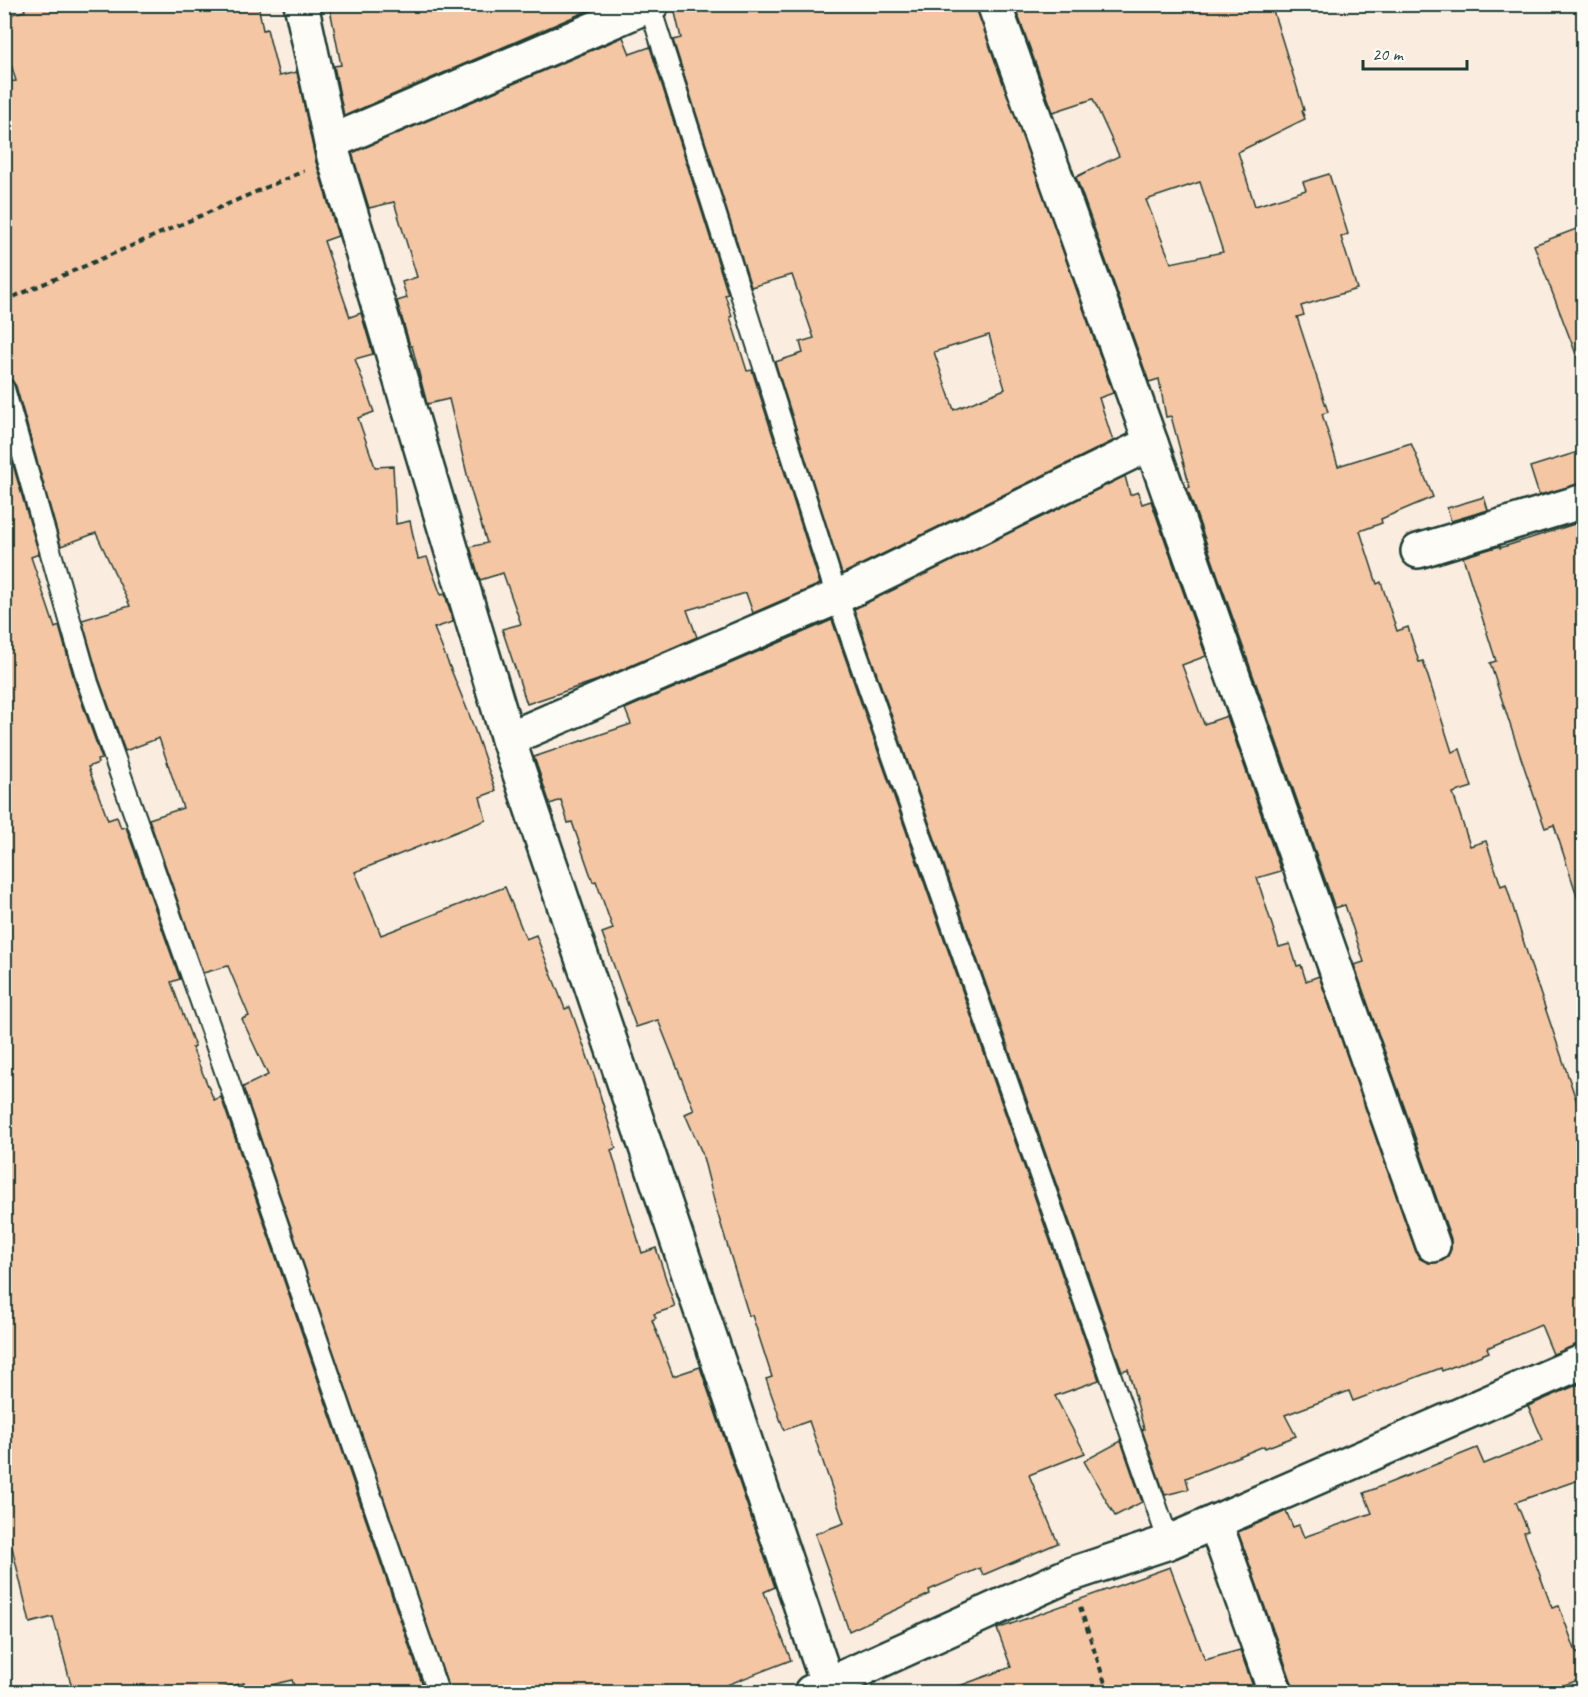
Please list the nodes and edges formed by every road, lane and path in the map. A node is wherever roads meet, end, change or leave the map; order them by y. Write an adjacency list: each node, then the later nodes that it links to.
1 (301, 4): 4 (street)
2 (993, 4): 7 (street)
3 (650, 5): 4 (street); 10 (lane)
4 (332, 150): 5 (path); 11 (street)
5 (4, 301)
6 (4, 389): 18 (lane)
7 (1151, 443): 10 (street); 12 (street)
8 (1584, 501): 9 (street)
9 (1418, 551)
10 (837, 597): 11 (street); 15 (lane)
11 (508, 739): 17 (street)
12 (1433, 1245)
13 (1584, 1361): 14 (street)
14 (1215, 1522): 15 (street); 20 (street)
15 (1169, 1542): 16 (street)
16 (1069, 1575): 17 (street); 19 (path)
17 (823, 1690)
18 (438, 1692)
19 (1108, 1692)
20 (1275, 1692)

